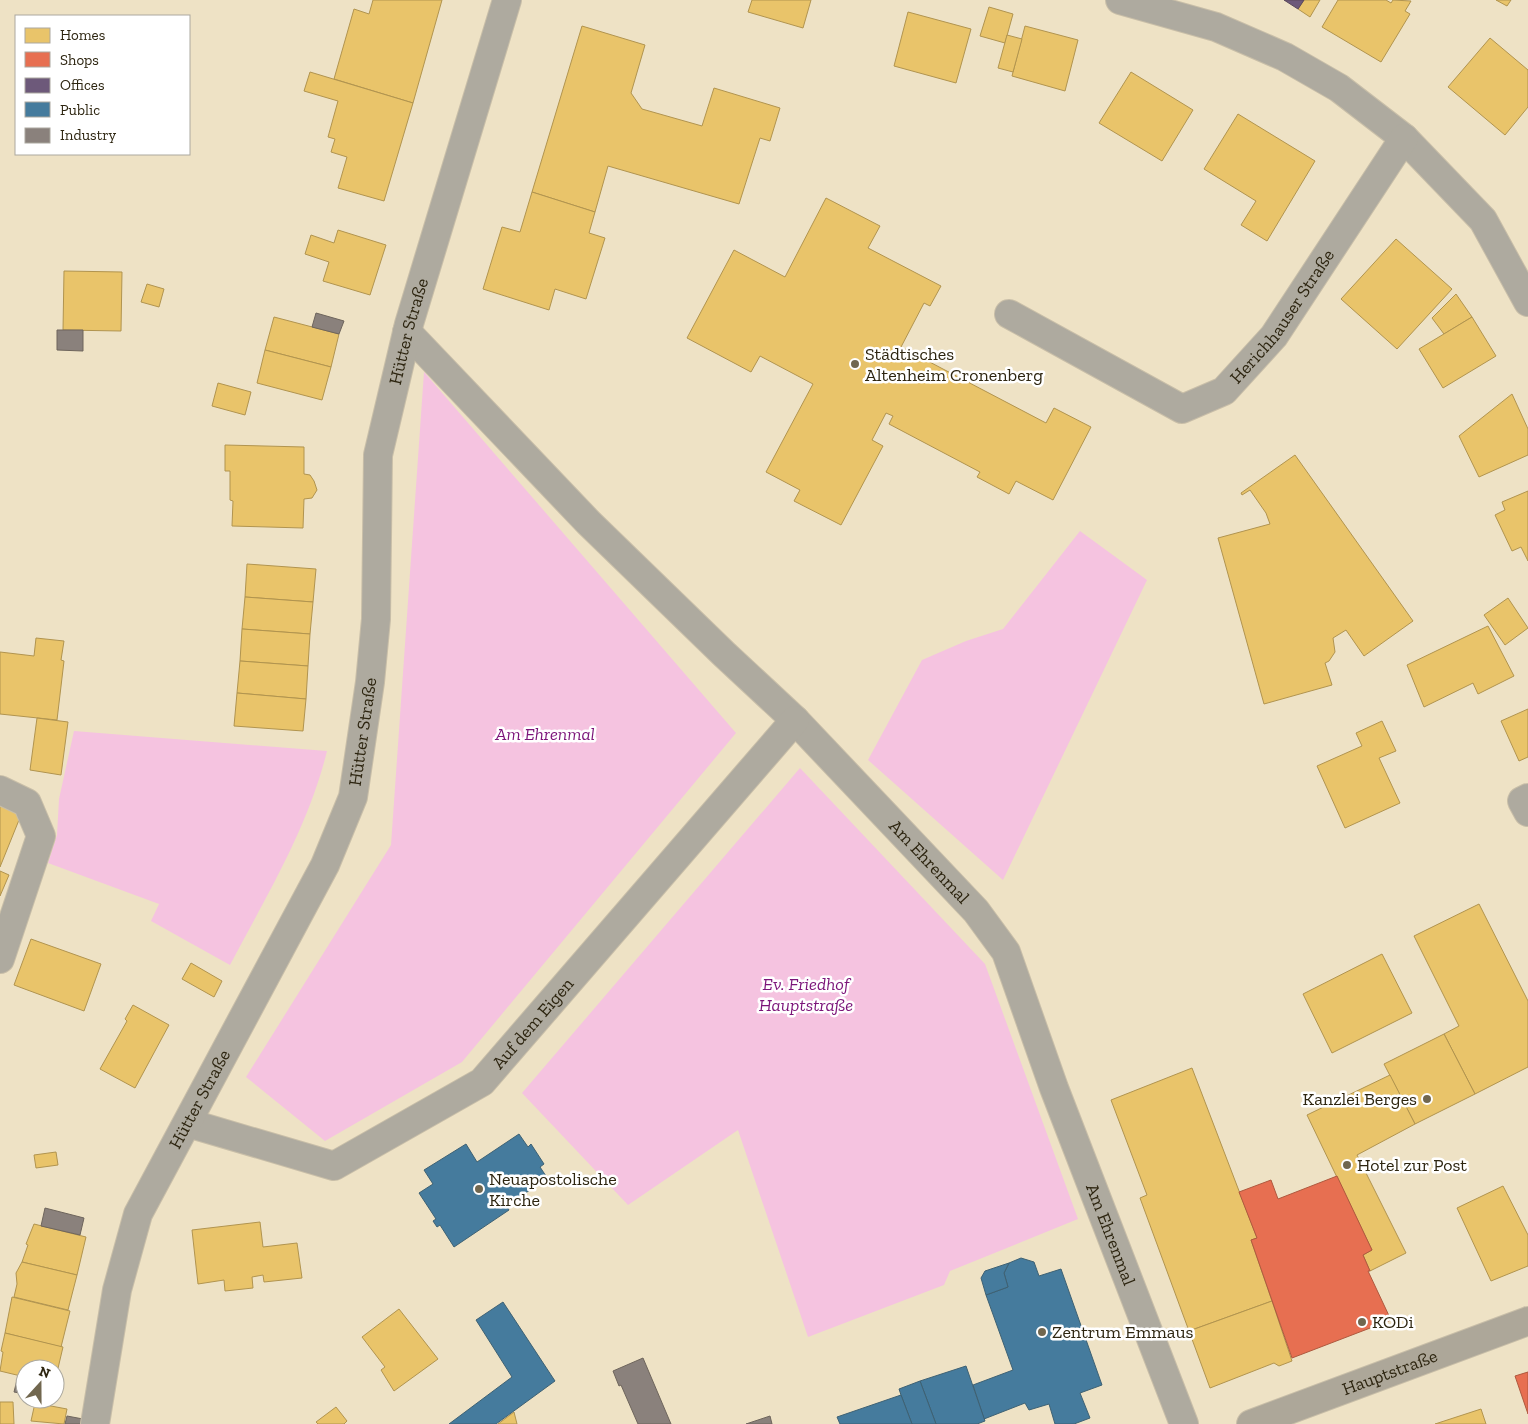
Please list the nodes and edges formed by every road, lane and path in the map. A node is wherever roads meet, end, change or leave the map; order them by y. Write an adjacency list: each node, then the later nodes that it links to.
1 (507, 0): 7 (street, Hütter Straße)
2 (1120, 0): 3 (street)
3 (1161, 5): 4 (street)
4 (1404, 138): 5 (street); 6 (street, Herichhauser Straße)
5 (1528, 302)
6 (1009, 314)
7 (407, 332): 8 (street, Am Ehrenmal); 13 (street, Hütter Straße)
8 (795, 720): 13 (street, Auf dem Eigen); 16 (street, Am Ehrenmal)
9 (0, 790): 12 (street)
10 (1528, 798): 11 (street)
11 (1528, 812)
12 (0, 959)
13 (188, 1123): 15 (street, Hütter Straße)
14 (1528, 1321): 17 (main road, Hauptstraße)
15 (95, 1424)
16 (1184, 1424)
17 (1251, 1424)

